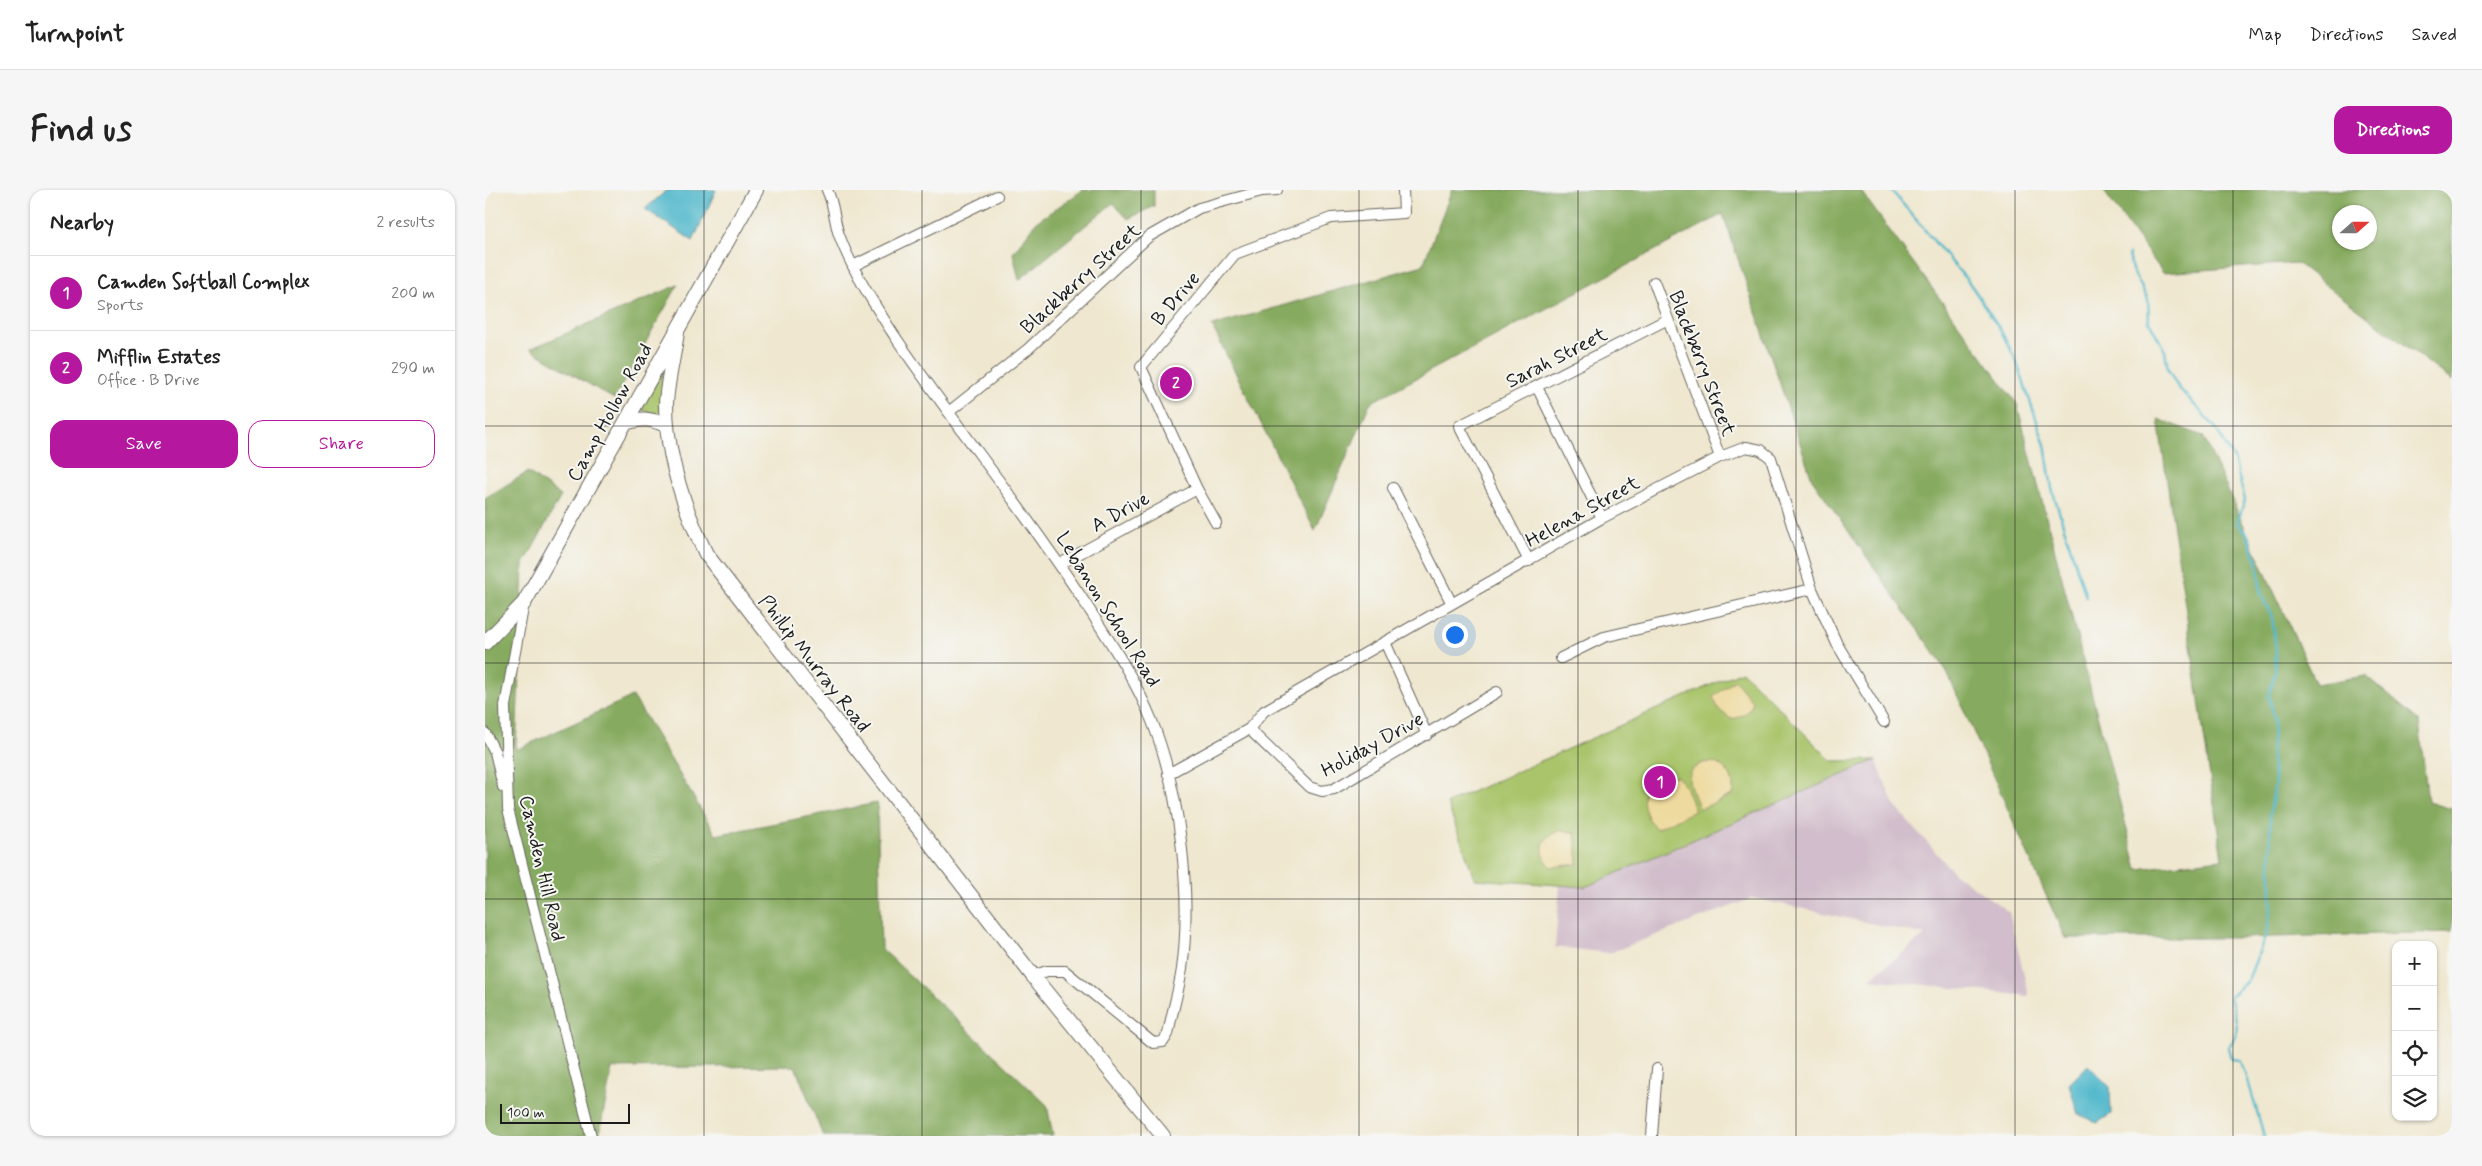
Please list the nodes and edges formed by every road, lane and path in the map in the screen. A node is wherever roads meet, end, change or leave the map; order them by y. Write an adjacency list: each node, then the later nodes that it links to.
1 (756, 190): 9 (street, Camp Hollow Road)
2 (827, 190): 6 (street, Lebanon School Road)
3 (1277, 190): 11 (street, Blackberry Street)
4 (1403, 190): 16 (street, B Drive)
5 (997, 196): 6 (street)
6 (853, 266): 11 (street, Lebanon School Road)
7 (1654, 282): 8 (street, Blackberry Street)
8 (1668, 319): 10 (street, Sarah Street); 14 (street, Blackberry Street)
9 (677, 332): 12 (street, Camp Hollow Road); 13 (street, Phillip Murray Road)
10 (1537, 387): 17 (street); 19 (street, Sarah Street)
11 (950, 411): 20 (street, Lebanon School Road)
12 (625, 423): 13 (street); 23 (street, Camp Hollow Road)
13 (667, 426): 34 (street, Phillip Murray Road)
14 (1721, 457): 17 (street, Helena Street); 21 (street, Helena Street)
15 (1393, 488): 22 (street)
16 (1197, 489): 18 (street, B Drive); 20 (street, A Drive)
17 (1602, 518): 19 (street, Helena Street)
18 (1215, 523)
19 (1529, 560): 22 (street, Helena Street)
20 (1060, 564): 32 (street, Lebanon School Road)
21 (1812, 589): 26 (street); 28 (street, Helena Street)
22 (1451, 602): 24 (street, Helena Street)
23 (524, 603): 25 (street, Camp Hollow Road); 33 (street, Camden Hill Road)
24 (1385, 642): 29 (street, Helena Street); 31 (street)
25 (485, 644)
26 (1561, 658)
27 (1497, 692): 31 (street, Holiday Drive)
28 (1884, 722)
29 (1249, 729): 31 (street, Holiday Drive); 32 (street, Helena Street)
30 (485, 734): 33 (street)
31 (1427, 735)
32 (1167, 774): 34 (street, Lebanon School Road)
33 (508, 809): 36 (street, Camden Hill Road)
34 (1033, 976): 37 (street)
35 (1657, 1069): 38 (street)
36 (591, 1136)
37 (1163, 1136)
38 (1652, 1136)

